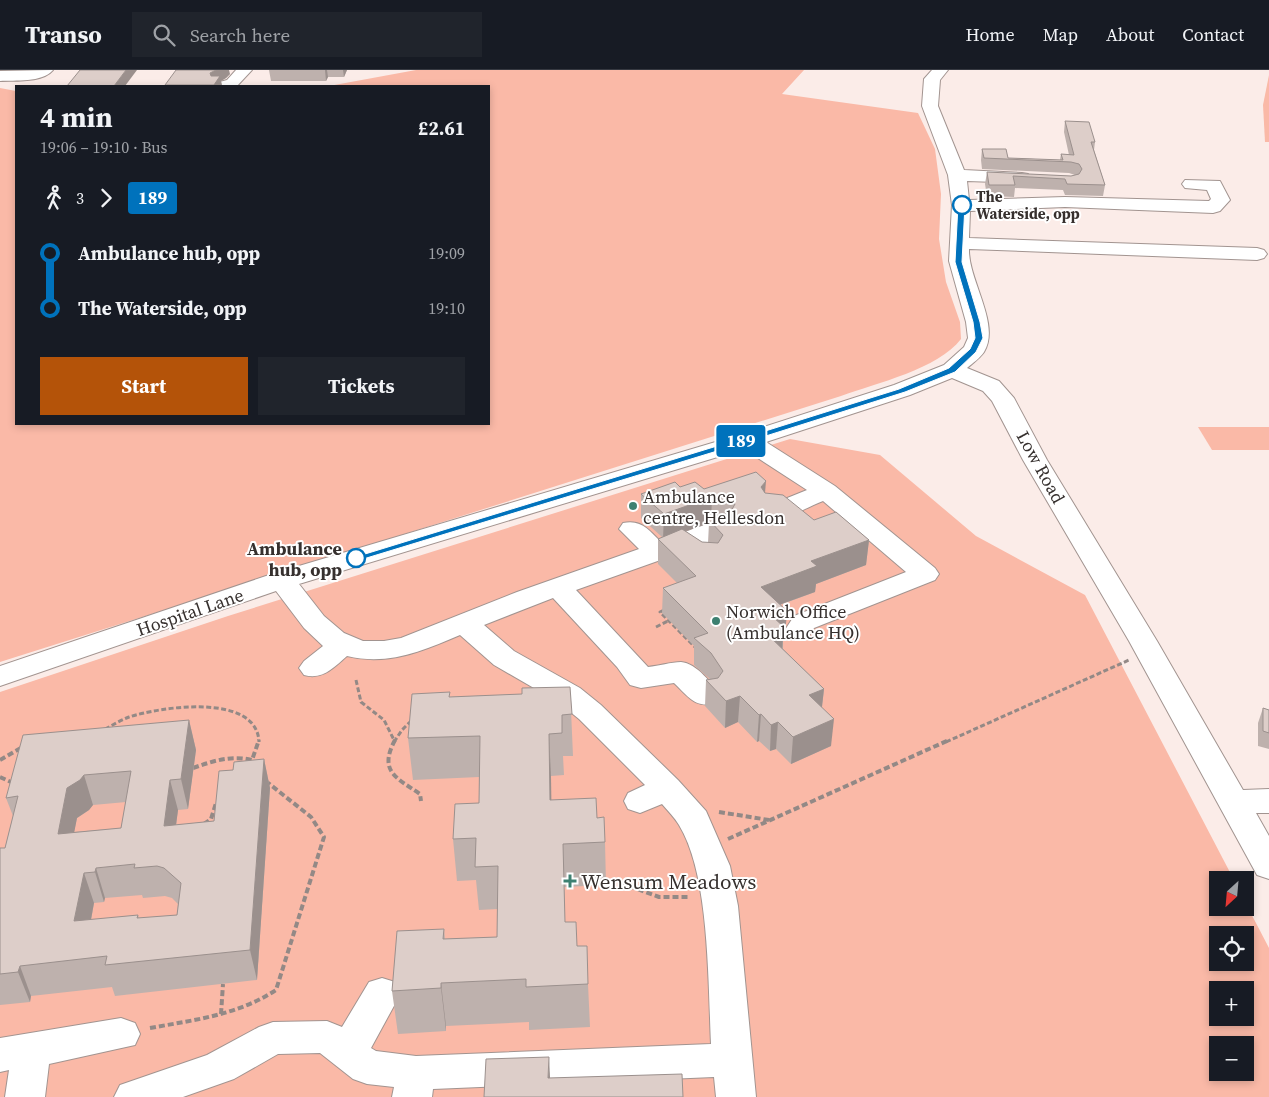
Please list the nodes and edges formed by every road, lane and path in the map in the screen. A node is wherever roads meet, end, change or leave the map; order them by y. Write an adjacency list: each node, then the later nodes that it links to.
1 (45, 70): 4 (street)
2 (940, 70): 6 (street)
3 (242, 73): 5 (street)
4 (0, 76)
5 (225, 85)
6 (957, 175): 7 (street); 9 (street)
7 (1041, 179)
8 (1191, 184): 9 (street)
9 (962, 205): 10 (street)
10 (960, 243): 11 (street); 12 (street)
11 (1257, 254)
12 (952, 370): 13 (street, Hospital Lane); 30 (street, Low Road)
13 (746, 440): 14 (street); 21 (street, Hospital Lane)
14 (826, 491): 15 (street); 27 (street)
15 (774, 512)
16 (632, 529): 19 (street)
17 (719, 530): 18 (street)
18 (687, 542): 19 (street); 20 (street)
19 (658, 553): 22 (street)
20 (707, 560)
21 (282, 580): 28 (street); 32 (street, Hospital Lane)
22 (558, 587): 25 (street); 34 (street)
23 (668, 609): 24 (path)
24 (668, 621): 26 (path); 29 (path)
25 (464, 622): 28 (street); 46 (street)
26 (656, 627)
27 (799, 630)
28 (343, 644): 31 (street)
29 (697, 649)
30 (1149, 652): 50 (street, Low Road); 51 (path)
31 (314, 668)
32 (0, 676)
33 (356, 680): 37 (path)
34 (705, 696)
35 (418, 717): 37 (path)
36 (99, 732): 40 (path)
37 (394, 740): 48 (path)
38 (23, 748): 39 (path)
39 (0, 760)
40 (252, 760): 41 (path); 42 (path)
41 (193, 768)
42 (249, 768)
43 (0, 777): 45 (path)
44 (264, 779): 58 (path)
45 (19, 785)
46 (663, 799): 51 (path); 54 (street)
47 (217, 801): 52 (path)
48 (421, 801)
49 (1269, 801): 50 (street)
50 (1233, 802): 53 (street, Low Road)
51 (770, 820): 54 (path)
52 (201, 826)
53 (1269, 866)
54 (708, 870): 55 (path); 62 (street)
55 (621, 883)
56 (224, 984): 58 (path)
57 (382, 994): 60 (street)
58 (220, 1014): 59 (path)
59 (121, 1034): 61 (street)
60 (348, 1052): 63 (street); 65 (street)
61 (15, 1053): 64 (street)
62 (734, 1079): 63 (street)
63 (414, 1085)
64 (25, 1097)
65 (134, 1097)

